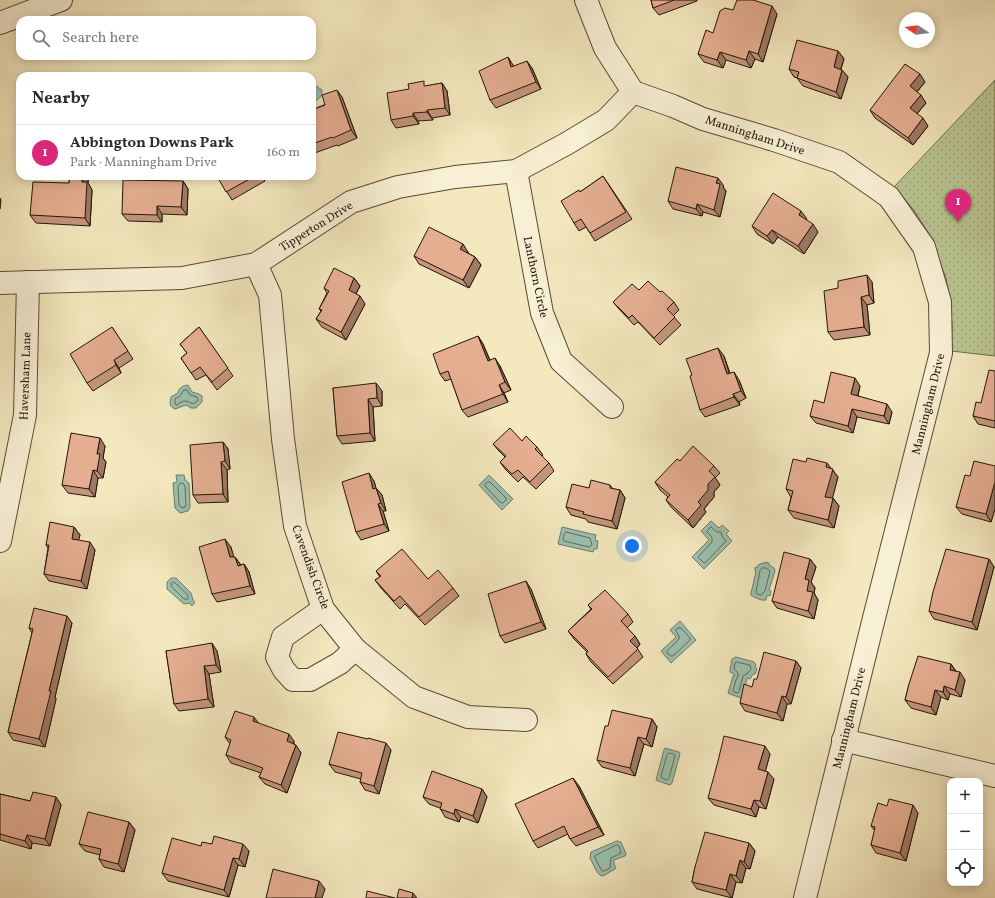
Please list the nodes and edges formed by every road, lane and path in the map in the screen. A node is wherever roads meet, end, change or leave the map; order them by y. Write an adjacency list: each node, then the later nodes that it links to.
1 (61, 0): 3 (street)
2 (586, 0): 6 (street)
3 (19, 16)
4 (16, 17): 5 (street)
5 (0, 23)
6 (632, 92): 7 (street, Tipperton Drive); 16 (street, Manningham Drive)
7 (516, 171): 8 (street, Tipperton Drive); 11 (street, Lanthorn Circle)
8 (256, 264): 9 (street, Tipperton Drive); 13 (street, Cavendish Circle)
9 (28, 282): 10 (street, Tipperton Drive); 12 (street, Haversham Lane)
10 (0, 283)
11 (612, 407)
12 (0, 541)
13 (324, 609): 14 (street, Cavendish Circle); 14 (street)
14 (355, 649): 15 (street, Cavendish Circle)
15 (526, 720)
16 (843, 740): 17 (street); 18 (street, Manningham Drive)
17 (995, 776)
18 (805, 898)

